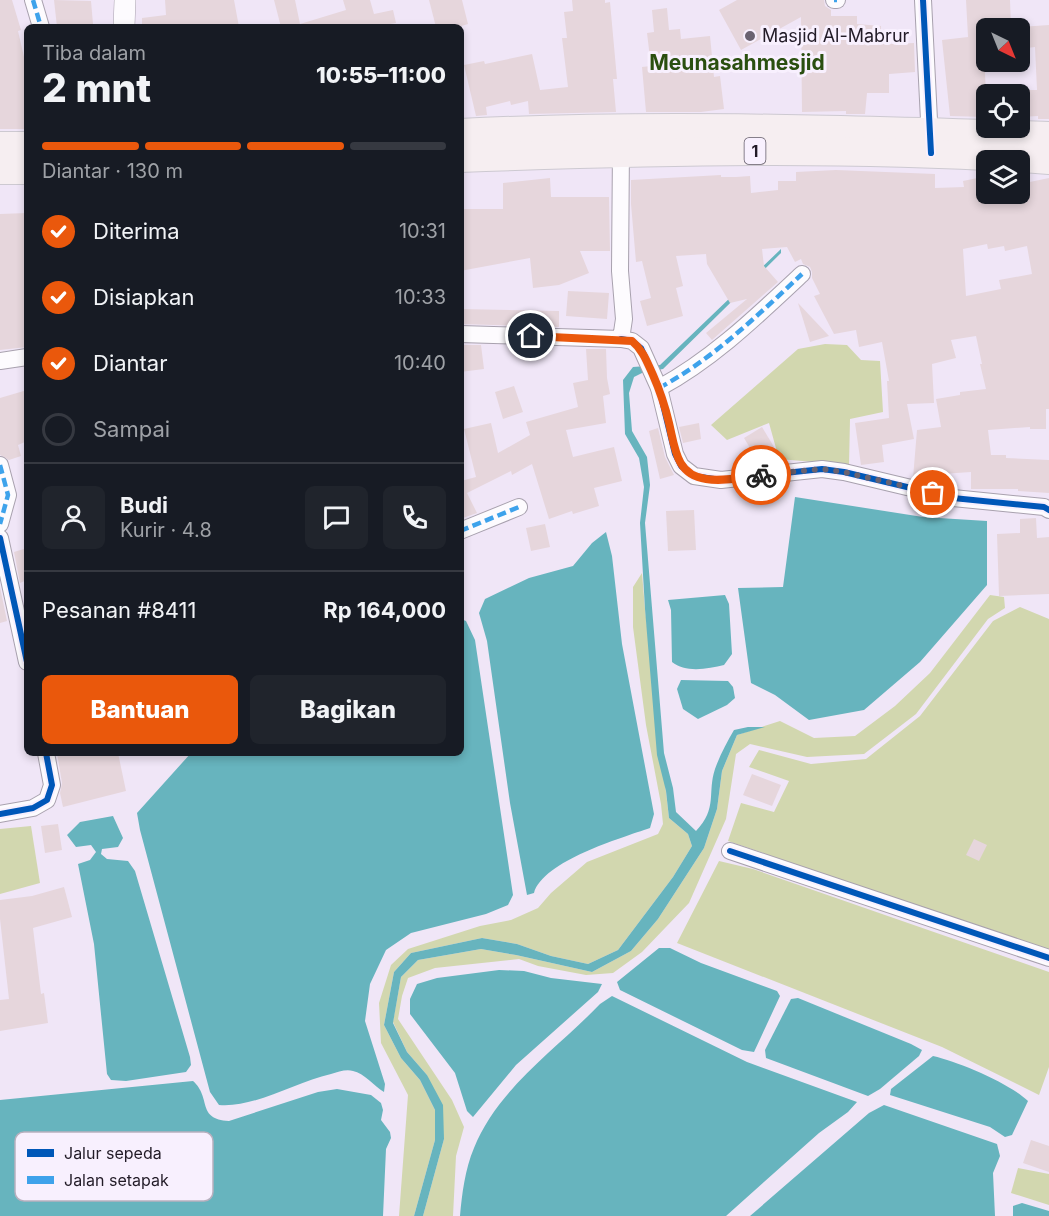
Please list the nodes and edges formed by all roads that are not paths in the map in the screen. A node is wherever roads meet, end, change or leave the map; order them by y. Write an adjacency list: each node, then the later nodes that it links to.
1 (33, 0): 4 (street)
2 (125, 0): 5 (street)
3 (923, 0): 9 (street)
4 (40, 24)
5 (124, 24)
6 (464, 133): 8 (highway, 1)
7 (1049, 136): 9 (highway, 1)
8 (620, 140): 9 (highway, 1); 12 (highway, 1); 18 (street)
9 (930, 142): 13 (highway, 1)
10 (0, 146): 11 (highway)
11 (24, 146)
12 (464, 158)
13 (1049, 160)
14 (0, 170): 15 (highway)
15 (24, 170)
16 (802, 274): 21 (street)
17 (464, 334): 18 (street)
18 (621, 339): 21 (street)
19 (24, 358): 20 (street)
20 (0, 362)
21 (657, 382): 24 (street)
22 (0, 465): 25 (street)
23 (519, 507): 26 (street)
24 (1049, 510)
25 (0, 524)
26 (464, 529)
27 (0, 538): 28 (street)
28 (24, 633)
29 (47, 756): 30 (street)
30 (0, 814)
31 (730, 851): 32 (street)
32 (1049, 958)

